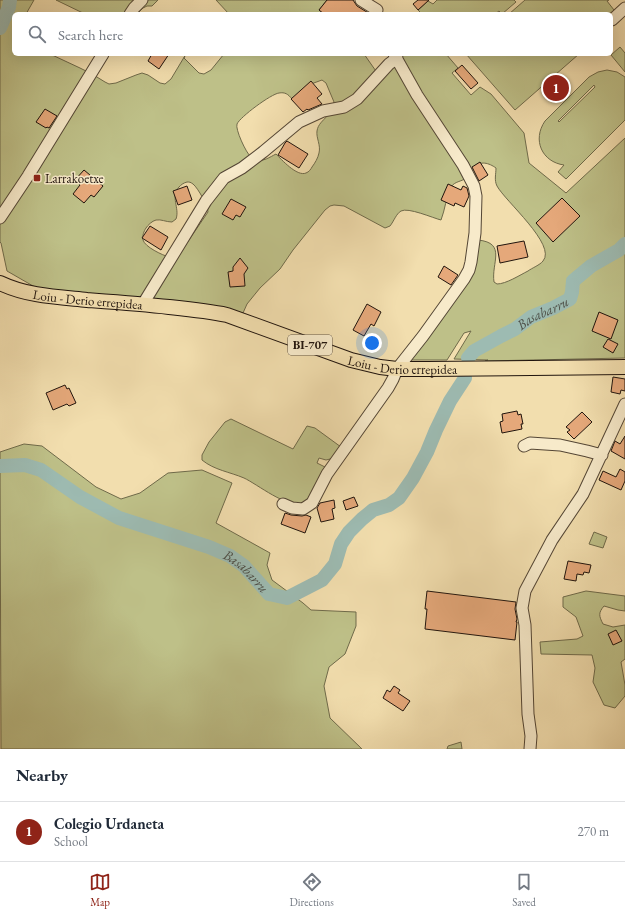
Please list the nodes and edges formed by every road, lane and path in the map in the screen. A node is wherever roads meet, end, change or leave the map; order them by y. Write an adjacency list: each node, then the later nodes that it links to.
1 (142, 0): 5 (street)
2 (361, 0): 3 (street)
3 (378, 8)
4 (625, 8): 6 (street)
5 (131, 12)
6 (613, 19)
7 (103, 56): 9 (street)
8 (396, 56): 11 (street); 13 (street)
9 (0, 218)
10 (0, 283): 11 (main road, Loiu - Derio errepidea / BI-707)
11 (143, 304): 13 (main road, Loiu - Derio errepidea / BI-707)
12 (625, 367): 13 (main road, Loiu - Derio errepidea / BI-707)
13 (397, 369): 17 (street)
14 (625, 404): 16 (street)
15 (524, 446): 16 (street)
16 (602, 455): 18 (street)
17 (283, 504)
18 (530, 749)

